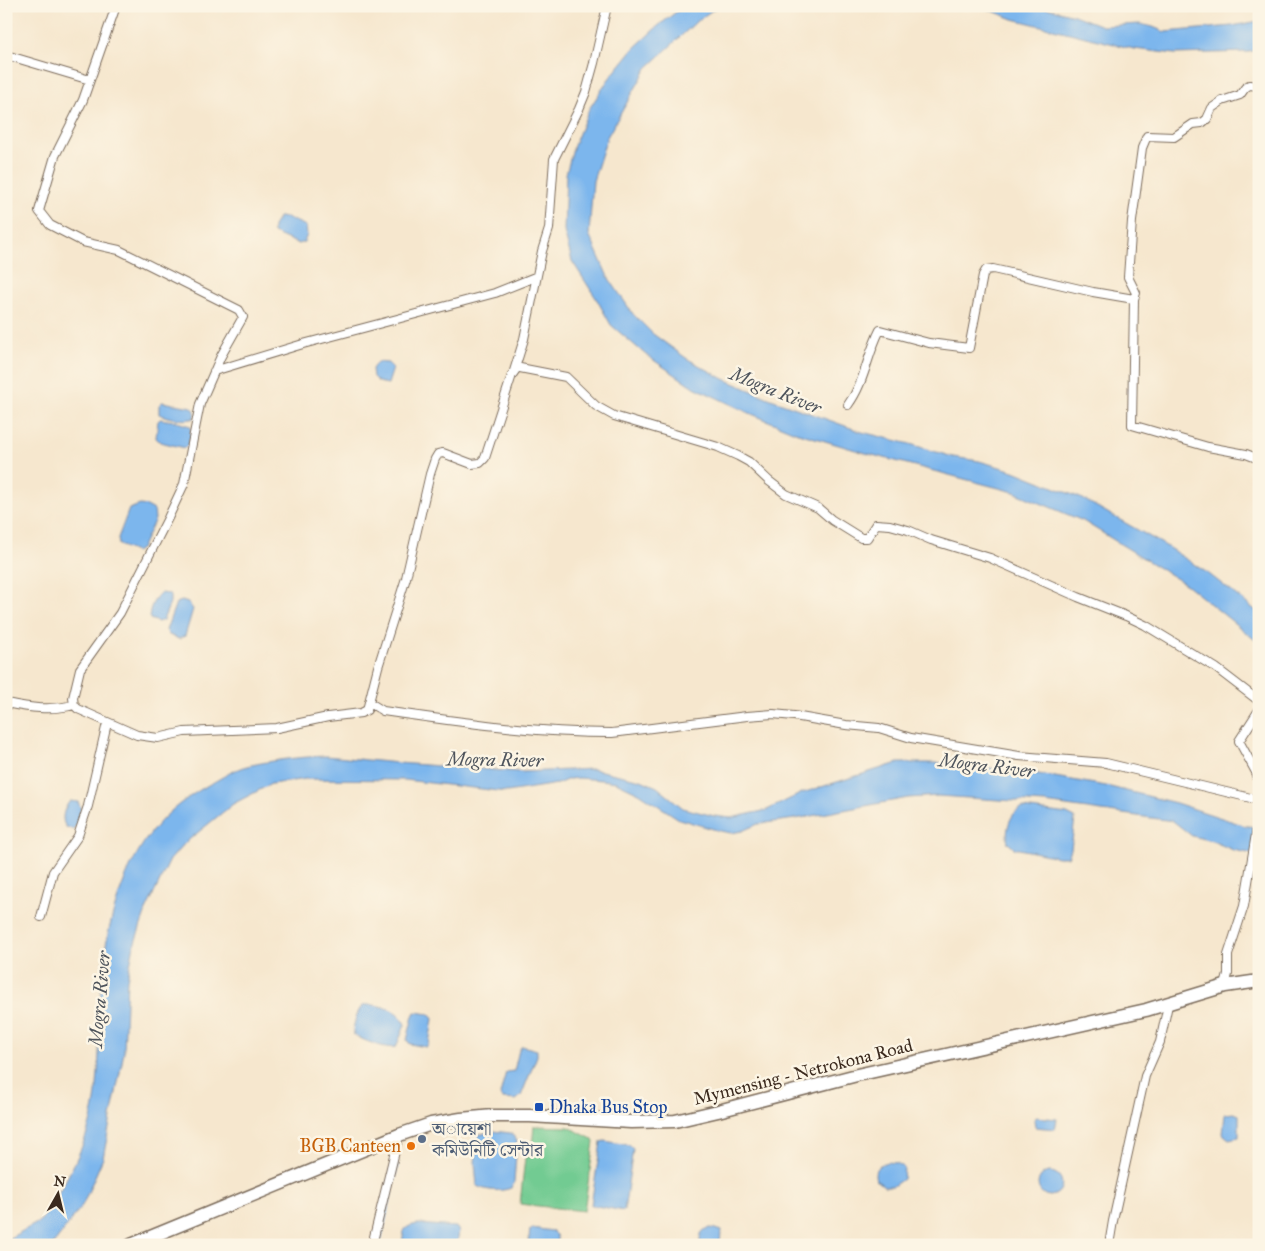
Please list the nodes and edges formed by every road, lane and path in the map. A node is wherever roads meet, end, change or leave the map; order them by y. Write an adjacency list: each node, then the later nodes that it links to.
1 (116, 6): 4 (street)
2 (607, 6): 6 (street)
3 (6, 55): 4 (street)
4 (90, 80): 9 (street)
5 (1259, 86): 7 (street)
6 (535, 277): 8 (street); 9 (street)
7 (1134, 299): 10 (street); 11 (street)
8 (514, 370): 12 (street); 14 (street)
9 (214, 371): 15 (street)
10 (848, 405)
11 (1259, 459)
12 (1259, 701)
13 (6, 703): 15 (street)
14 (370, 703): 17 (street); 19 (street)
15 (74, 705): 17 (street)
16 (1259, 710): 18 (street)
17 (107, 723): 21 (street)
18 (1259, 788)
19 (1259, 800)
20 (1259, 816): 23 (street)
21 (41, 917)
22 (1259, 981): 23 (main road, Mymensing - Netrokona Road)
23 (1224, 986): 24 (main road, Mymensing - Netrokona Road)
24 (1168, 1005): 25 (main road, Mymensing - Netrokona Road); 28 (street)
25 (399, 1135): 26 (main road, Mymensing - Netrokona Road); 27 (street)
26 (131, 1245)
27 (372, 1245)
28 (1109, 1245)

